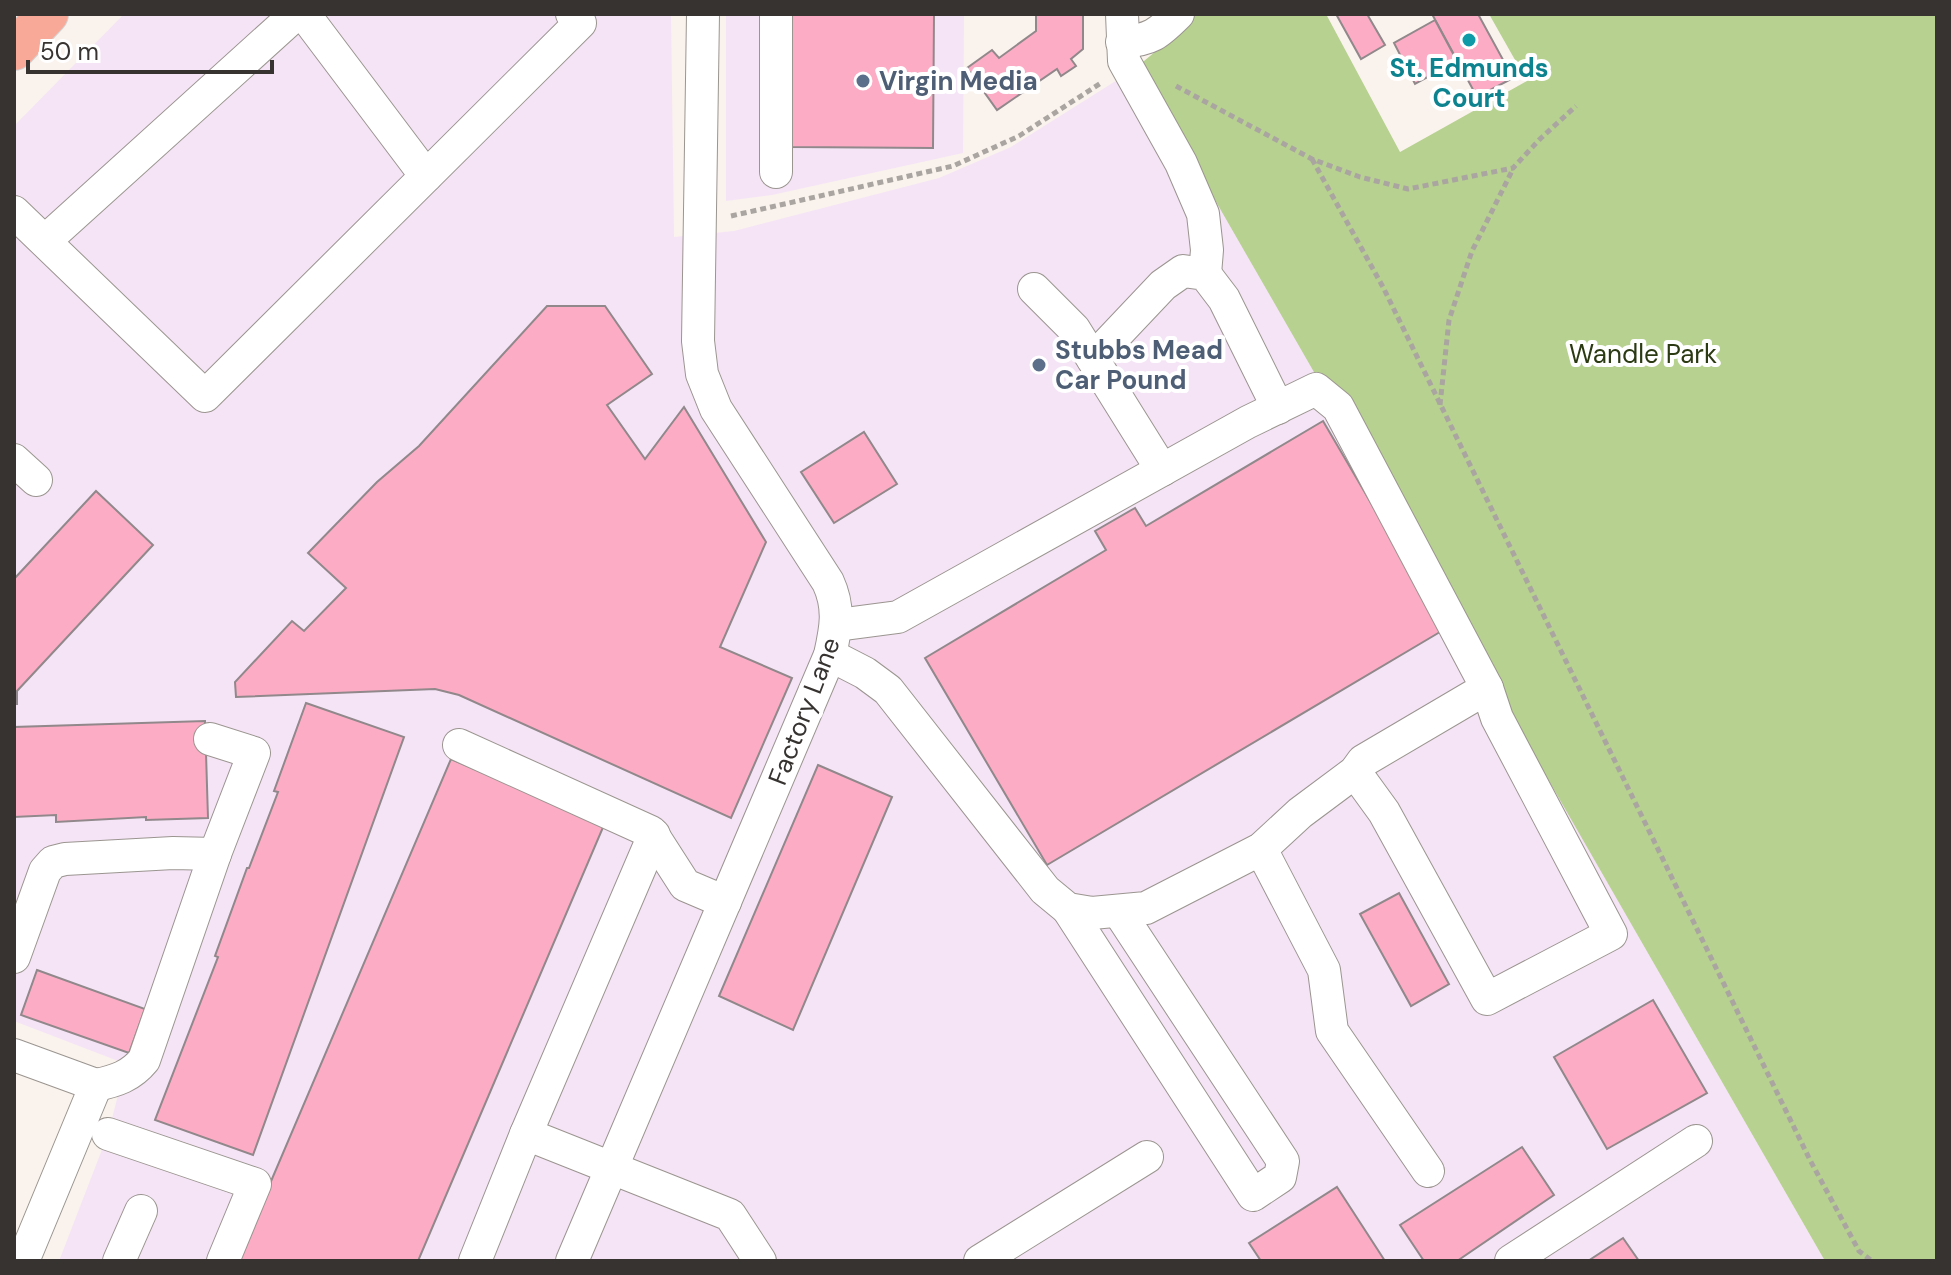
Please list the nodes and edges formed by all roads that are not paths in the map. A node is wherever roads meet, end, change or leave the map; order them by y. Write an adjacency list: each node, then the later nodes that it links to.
1 (48, 14): 9 (main road)
2 (296, 14): 13 (street)
3 (304, 14): 11 (street)
4 (572, 14): 11 (street)
5 (703, 14): 19 (street, Factory Lane)
6 (776, 14): 10 (street)
7 (1178, 14): 8 (street)
8 (1124, 47): 14 (street)
9 (14, 50)
10 (776, 172)
11 (426, 176): 13 (street)
12 (14, 212): 13 (street)
13 (45, 241)
14 (1205, 274): 16 (street); 17 (street)
15 (1034, 289): 16 (street)
16 (1093, 359): 18 (street)
17 (1278, 408): 18 (street); 20 (street)
18 (1162, 470): 19 (street)
19 (833, 640): 27 (street, Factory Lane); 28 (street)
20 (1487, 688): 23 (street); 23 (street)
21 (210, 739): 26 (street)
22 (459, 745): 24 (street)
23 (1355, 772): 25 (street)
24 (654, 835): 27 (street); 34 (street)
25 (1261, 849): 29 (street); 38 (street)
26 (215, 854): 30 (street); 32 (street)
27 (725, 902): 37 (street, Factory Lane)
28 (1068, 909): 29 (street); 29 (street)
29 (1119, 912)
30 (14, 957)
31 (14, 1055): 32 (street)
32 (96, 1085): 41 (street)
33 (108, 1134): 43 (street)
34 (526, 1134): 37 (street); 44 (street)
35 (1696, 1141): 47 (street)
36 (1147, 1157): 46 (street)
37 (612, 1168): 40 (street, Factory Lane); 45 (street)
38 (1428, 1171)
39 (141, 1211): 42 (street)
40 (580, 1257)
41 (23, 1261)
42 (119, 1261)
43 (223, 1261)
44 (475, 1261)
45 (760, 1261)
46 (980, 1261)
47 (1511, 1261)

